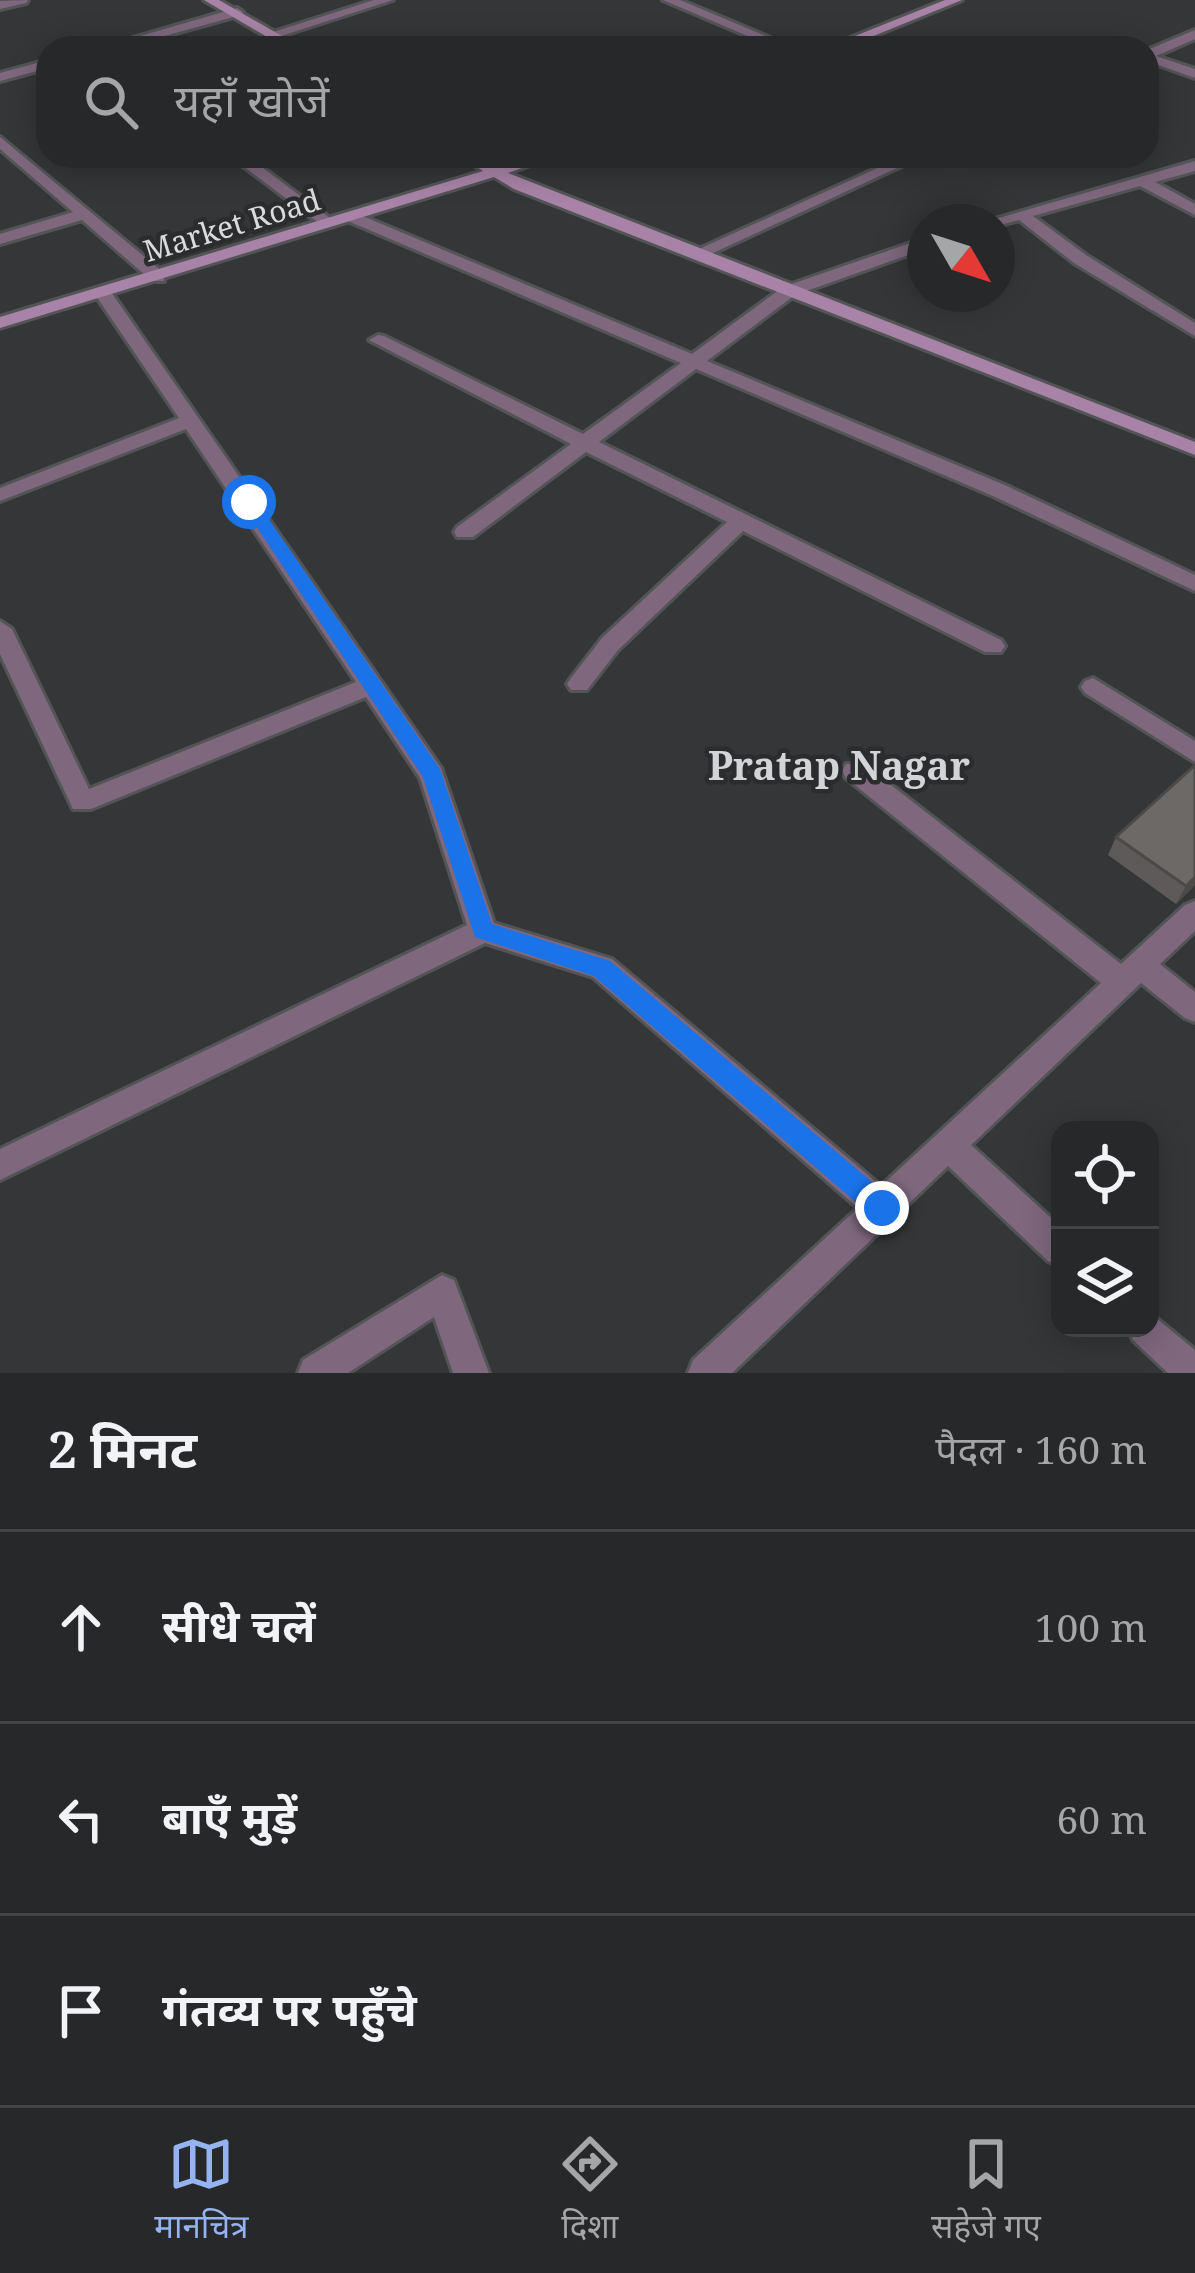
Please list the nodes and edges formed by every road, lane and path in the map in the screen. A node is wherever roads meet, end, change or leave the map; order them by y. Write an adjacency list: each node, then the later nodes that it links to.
1 (22, 0): 6 (street)
2 (210, 0): 9 (street)
3 (387, 0): 10 (street)
4 (669, 0): 8 (street)
5 (956, 0): 15 (street)
6 (0, 5)
7 (711, 5): 8 (street)
8 (692, 11): 14 (street)
9 (237, 12): 10 (street); 12 (street)
10 (273, 34): 13 (street)
11 (1195, 34): 16 (street)
12 (150, 36)
13 (276, 36)
14 (757, 36)
15 (863, 36)
16 (1159, 50)
17 (1159, 60): 19 (street)
18 (36, 67): 20 (street)
19 (1195, 74)
20 (0, 76)
21 (0, 141): 30 (street)
22 (1195, 166): 28 (street)
23 (253, 168): 34 (street)
24 (487, 168): 27 (street)
25 (516, 168): 27 (street, Market Road)
26 (889, 168): 37 (street)
27 (498, 175): 33 (street, Market Road); 37 (street)
28 (1142, 181): 29 (street); 31 (street)
29 (1195, 210)
30 (85, 214): 35 (street); 38 (street)
31 (1021, 214): 32 (street); 42 (street)
32 (1015, 216)
33 (354, 218): 34 (street, Market Road); 44 (street)
34 (330, 224): 38 (street, Market Road)
35 (0, 239)
36 (907, 250): 39 (street)
37 (694, 255): 39 (street)
38 (158, 277): 40 (street, Market Road)
39 (789, 291): 44 (street); 47 (street)
40 (103, 293): 41 (street, Market Road); 45 (street)
41 (0, 323)
42 (1195, 332)
43 (378, 340): 46 (street)
44 (694, 363): 46 (street); 51 (street)
45 (192, 420): 48 (street); 55 (street)
46 (584, 444): 49 (street); 50 (street)
47 (1195, 449)
48 (0, 495)
49 (741, 520): 53 (street); 54 (street)
50 (465, 532)
51 (1195, 584)
52 (0, 629): 55 (street)
53 (993, 646)
54 (579, 684)
55 (371, 685): 60 (street)
56 (1093, 686): 57 (street)
57 (1195, 753)
58 (855, 771): 61 (street)
59 (1195, 913): 61 (street)
60 (483, 931): 64 (street); 65 (street)
61 (1131, 973): 62 (street); 63 (street)
62 (1195, 1009)
63 (949, 1145): 65 (street); 66 (street)
64 (0, 1166)
65 (882, 1208): 68 (street)
66 (1051, 1241)
67 (1155, 1337): 71 (street)
68 (717, 1369)
69 (316, 1373): 70 (street)
70 (471, 1373)
71 (1194, 1373)

